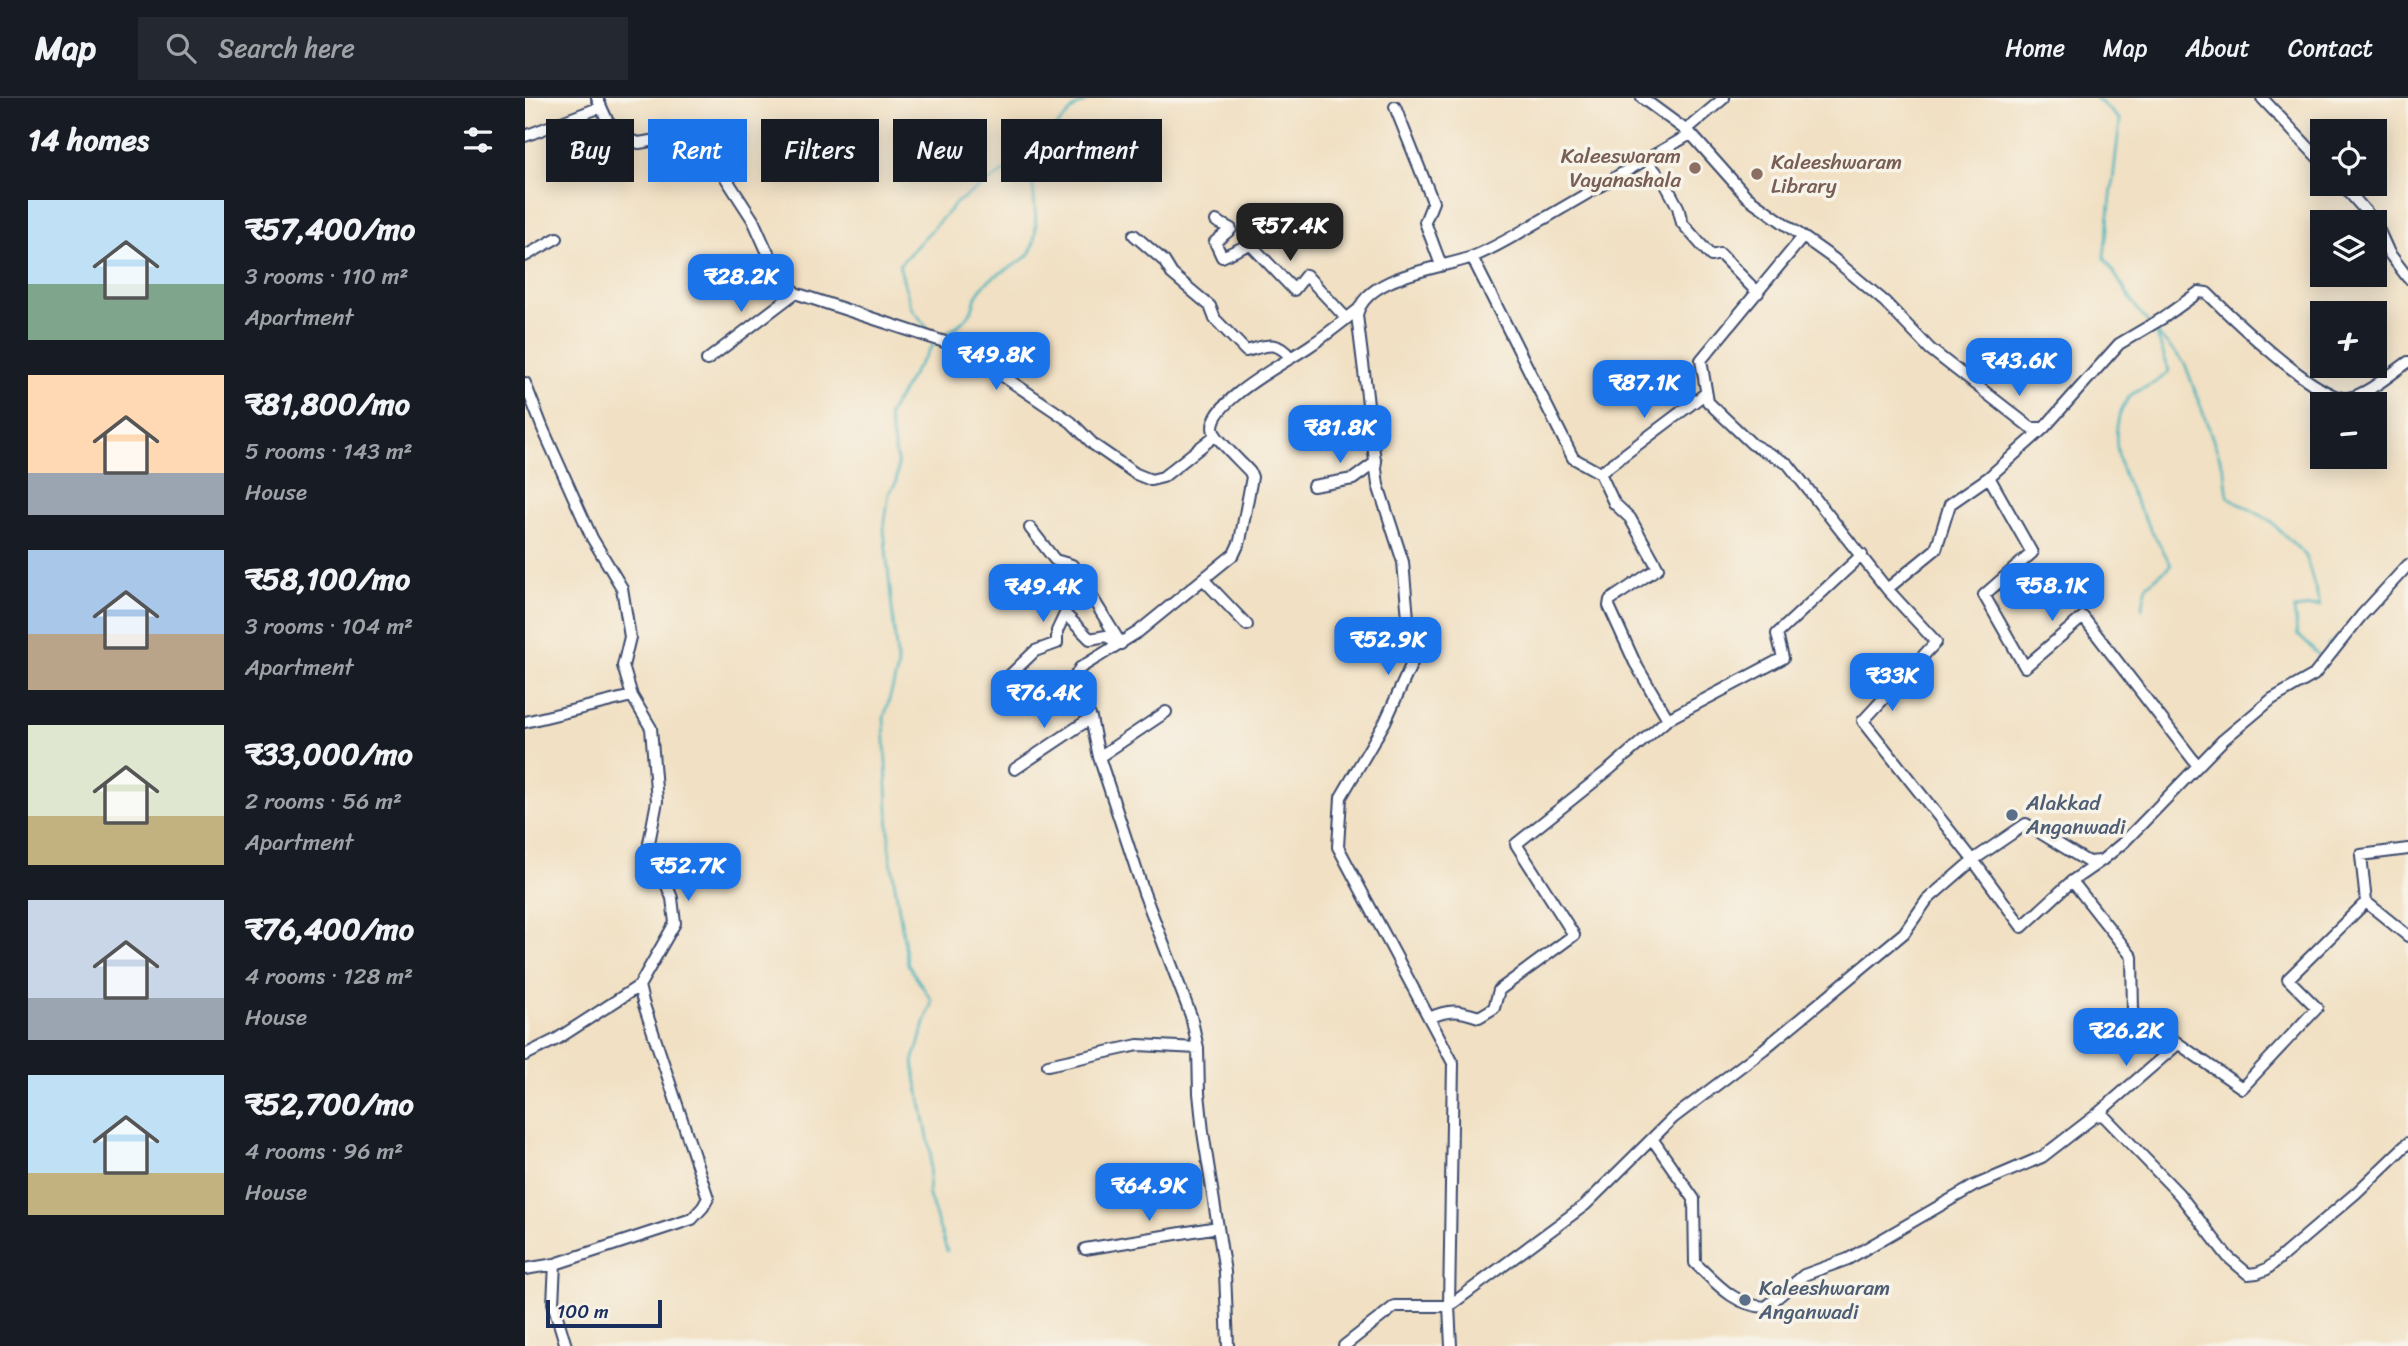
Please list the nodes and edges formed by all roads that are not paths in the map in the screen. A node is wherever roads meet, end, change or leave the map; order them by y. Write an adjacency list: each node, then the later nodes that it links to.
1 (1642, 98): 6 (street)
2 (1724, 98): 6 (street)
3 (2262, 98): 8 (street)
4 (599, 102): 7 (street); 19 (street)
5 (1395, 107): 17 (street)
6 (1688, 132): 9 (street); 14 (street)
7 (525, 136)
8 (2310, 149)
9 (1646, 160): 16 (street); 20 (street)
10 (2352, 196): 18 (street)
11 (1216, 221): 22 (street)
12 (1134, 235): 23 (street)
13 (557, 237): 15 (street)
14 (1802, 238): 20 (street); 28 (street)
15 (525, 256)
16 (1472, 257): 17 (street); 31 (street)
17 (1441, 265): 21 (street)
18 (2408, 278)
19 (795, 293): 24 (street); 29 (street)
20 (1758, 293): 27 (street)
21 (1359, 309): 22 (street); 30 (street)
22 (1346, 318): 23 (street)
23 (1291, 358): 29 (street)
24 (707, 360)
25 (2408, 362): 28 (street)
26 (525, 383): 42 (street)
27 (1706, 393): 31 (street); 35 (street)
28 (2044, 428): 32 (street)
29 (1216, 435): 37 (street)
30 (1376, 462): 33 (street); 57 (street)
31 (1600, 473): 45 (street)
32 (1989, 477): 38 (street); 48 (street)
33 (1313, 486)
34 (1030, 527): 40 (street)
35 (1862, 555): 38 (street); 45 (street)
36 (2408, 565): 48 (street)
37 (1203, 579): 39 (street); 40 (street)
38 (1887, 589): 51 (street)
39 (1247, 625)
40 (1121, 644): 41 (street); 44 (street)
41 (1023, 691)
42 (632, 696): 46 (street); 56 (street)
43 (1165, 712): 47 (street)
44 (1091, 718): 47 (street); 49 (street)
45 (1668, 719): 57 (street)
46 (525, 722)
47 (1100, 757): 59 (street)
48 (2198, 766): 52 (street)
49 (1015, 769)
50 (2408, 849): 54 (street)
51 (1973, 860): 52 (street); 53 (street); 63 (street)
52 (2101, 861): 53 (street)
53 (2072, 881): 58 (street)
54 (2366, 902): 55 (street); 58 (street)
55 (2408, 936)
56 (639, 986): 60 (street); 67 (street)
57 (1429, 1018): 69 (street)
58 (2178, 1044): 62 (street)
59 (1198, 1048): 61 (street); 65 (street)
60 (525, 1055)
61 (1048, 1065)
62 (2095, 1116): 63 (street); 64 (street)
63 (1653, 1140): 69 (street)
64 (2408, 1143)
65 (1218, 1227): 66 (street); 71 (street)
66 (1085, 1249)
67 (555, 1264): 68 (street); 70 (street)
68 (525, 1269)
69 (1449, 1306): 72 (street); 73 (street)
70 (566, 1346)
71 (1228, 1346)
72 (1344, 1346)
73 (1451, 1346)

